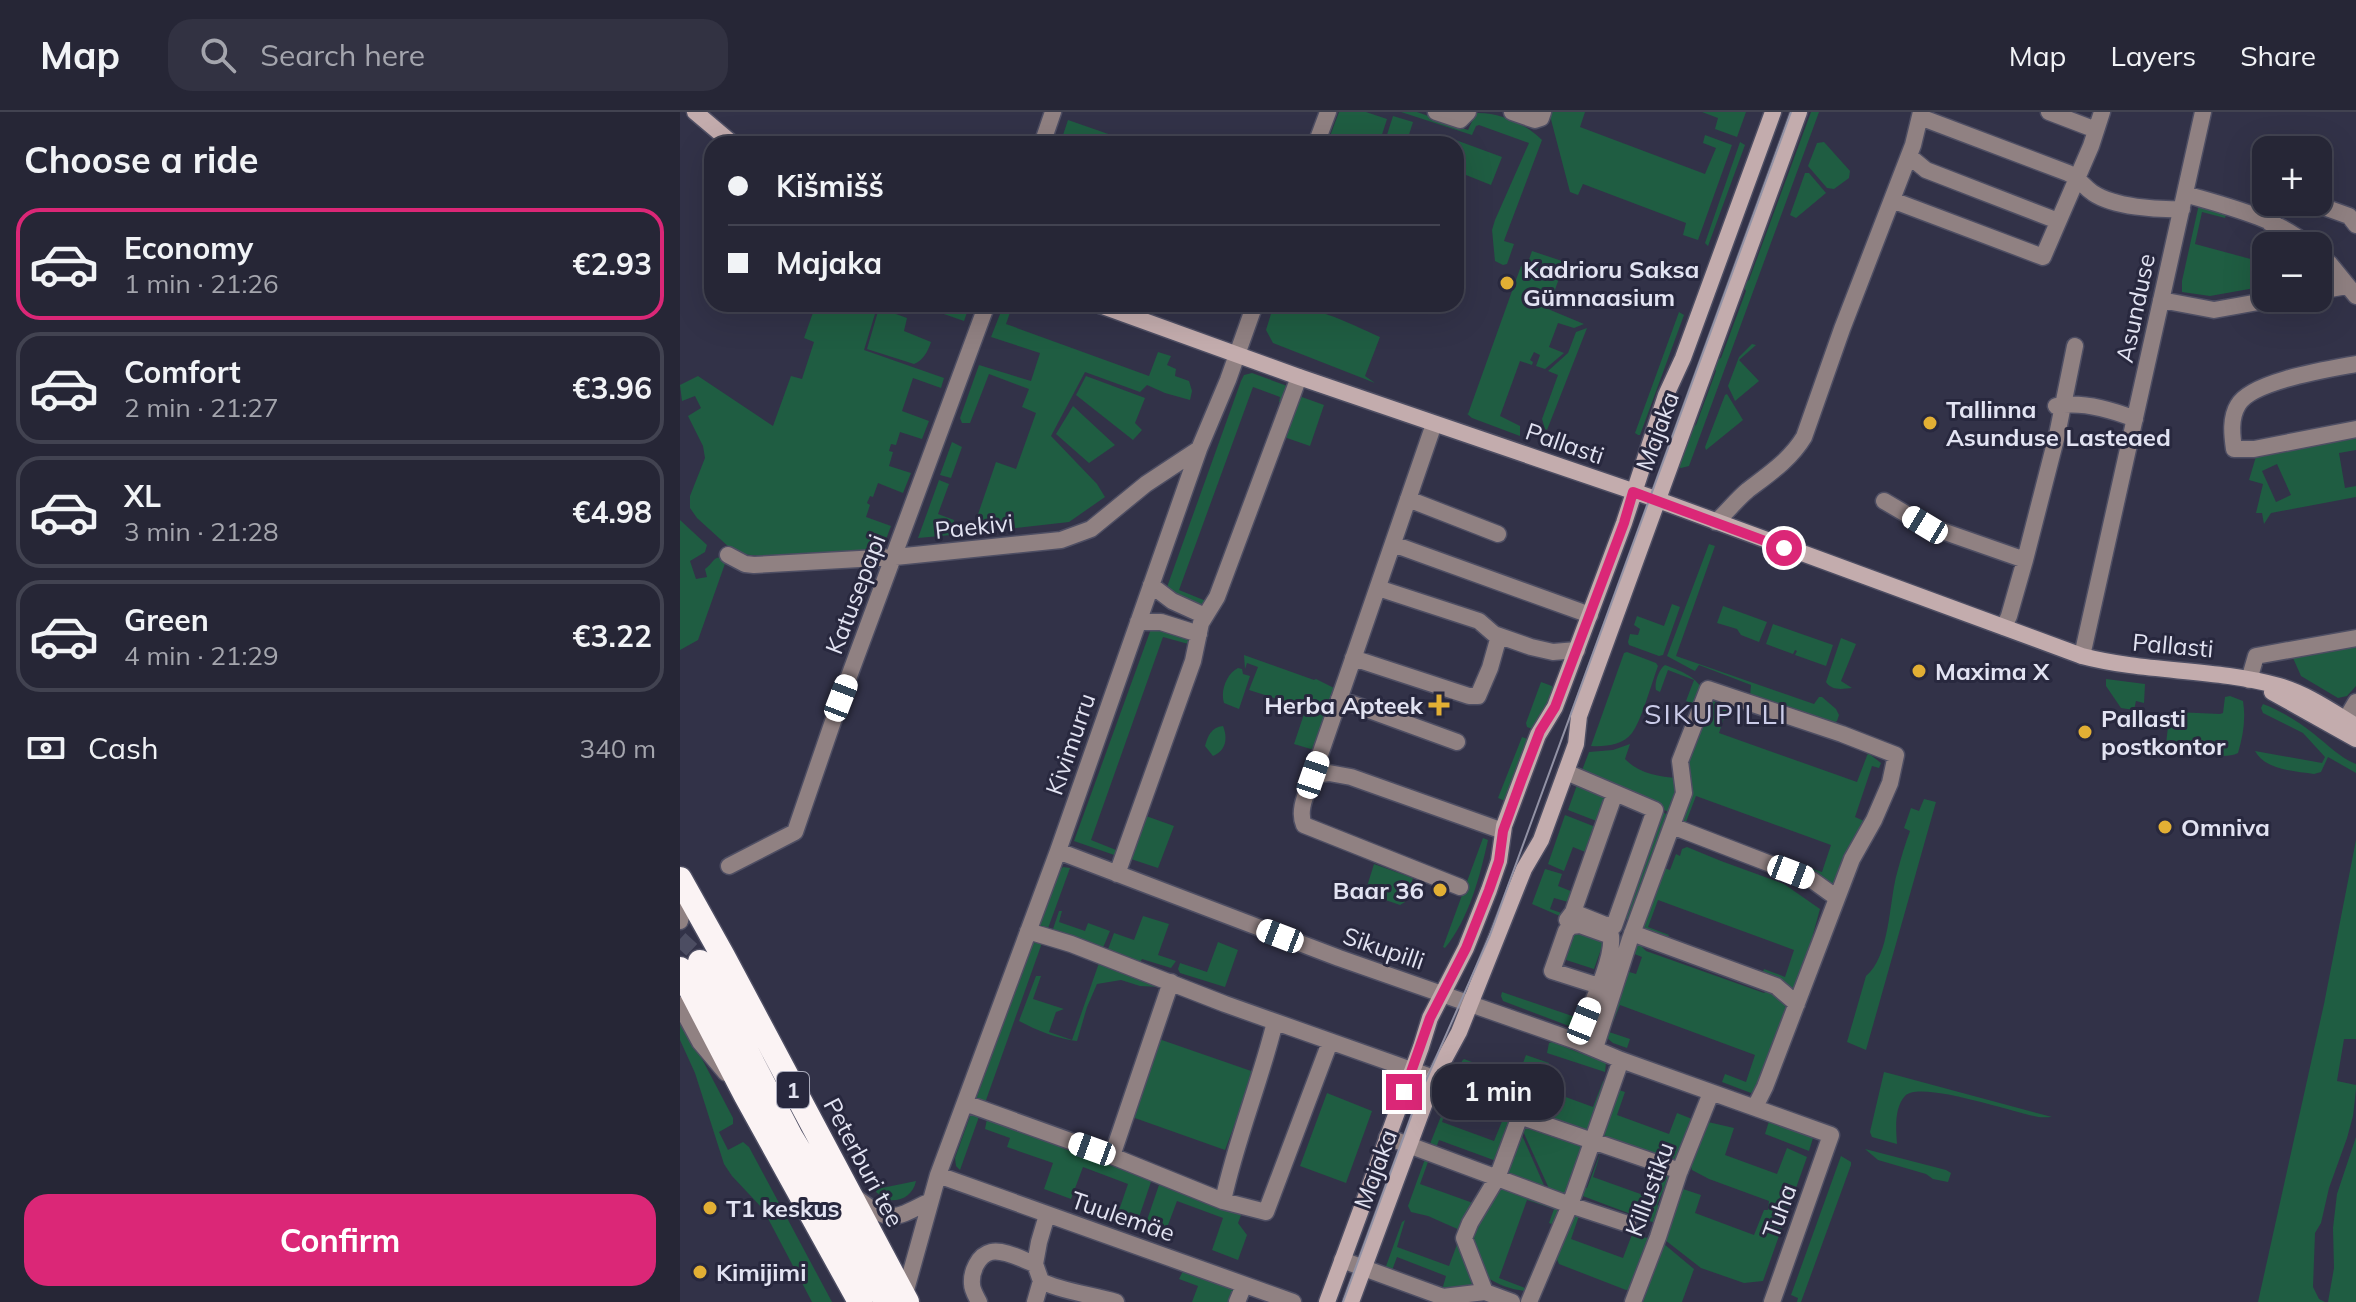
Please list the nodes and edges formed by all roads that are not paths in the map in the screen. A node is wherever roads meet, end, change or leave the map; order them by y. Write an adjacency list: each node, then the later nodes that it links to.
1 (695, 112): 15 (street)
2 (1053, 112): 16 (street)
3 (1328, 112): 17 (street)
4 (1438, 112): 5 (street)
5 (1468, 112)
6 (1512, 112): 7 (street)
7 (1543, 112)
8 (1773, 112): 44 (street, Majaka)
9 (1799, 112): 46 (street, Majaka)
10 (2049, 112): 14 (street)
11 (2102, 112): 14 (street)
12 (2203, 112): 21 (street, Asunduse)
13 (1921, 115): 18 (street); 19 (street)
14 (2096, 130): 19 (street)
15 (724, 136)
16 (1045, 136)
17 (1319, 136)
18 (1909, 156): 20 (street); 24 (street)
19 (2076, 177): 21 (street); 24 (street)
20 (1892, 200): 24 (street); 48 (street)
21 (2184, 201): 25 (street); 30 (street, Asunduse)
22 (2332, 210): 26 (street)
23 (2273, 216): 25 (street)
24 (2058, 221)
25 (2270, 223): 27 (street)
26 (2356, 225)
27 (2287, 232)
28 (2332, 266): 29 (street)
29 (2352, 291)
30 (2161, 300): 31 (street); 40 (street, Asunduse)
31 (2252, 303)
32 (984, 312): 52 (street, Katusepapi)
33 (1120, 312): 36 (street, Pallasti)
34 (1252, 312): 36 (street, Kivimurru)
35 (2075, 346): 39 (street)
36 (1238, 354): 38 (street, Pallasti); 43 (street, Kivimurru)
37 (2356, 364): 42 (street)
38 (1299, 377): 41 (street, Pallasti); 57 (street)
39 (2060, 405): 40 (street); 53 (street)
40 (2135, 419): 64 (street, Asunduse)
41 (1434, 424): 44 (street, Pallasti); 45 (street)
42 (2356, 429)
43 (1199, 449): 52 (street, Paekivi); 54 (street, Kivimurru)
44 (1633, 492): 46 (street, Pallasti); 56 (street, Majaka)
45 (1408, 499): 49 (street); 50 (street)
46 (1657, 500): 48 (street, Pallasti); 72 (street, Majaka)
47 (1884, 501): 53 (street)
48 (1716, 522): 59 (street, Pallasti)
49 (1498, 534)
50 (1393, 544): 55 (street); 56 (street)
51 (728, 555): 52 (street, Paekivi)
52 (895, 557): 78 (street, Katusepapi)
53 (2025, 560): 59 (street)
54 (1151, 585): 57 (street); 58 (street, Kivimurru)
55 (1378, 588): 61 (street); 65 (street)
56 (1590, 615): 63 (street, Majaka)
57 (1205, 616): 60 (street)
58 (1138, 622): 60 (street); 77 (street, Kivimurru)
59 (2004, 627): 64 (street, Pallasti)
60 (1199, 634): 79 (street)
61 (1499, 636): 63 (street); 65 (street)
62 (2356, 638): 66 (street)
63 (1577, 650): 76 (street, Majaka)
64 (2082, 656): 66 (street, Pallasti)
65 (1353, 658): 67 (street)
66 (2249, 680): 69 (street, Pallasti)
67 (1339, 699): 71 (street); 73 (street)
68 (2356, 702): 69 (street)
69 (2347, 725): 70 (street, Pallasti)
70 (2356, 739)
71 (1457, 742)
72 (1566, 772): 74 (street); 90 (street, Majaka)
73 (1313, 775): 76 (street); 81 (street)
74 (1615, 793): 74 (street)
75 (1672, 826): 82 (street); 82 (street); 85 (street)
76 (1503, 831): 89 (street, Majaka)
77 (1058, 851): 79 (street, Sikupilli); 84 (street, Kivimurru)
78 (729, 866)
79 (1117, 874): 89 (street, Sikupilli)
80 (681, 881): 83 (street); 113 (highway, Peterburi tee / 1)
81 (1460, 887)
82 (1837, 898): 91 (street)
83 (680, 921)
84 (1028, 931): 87 (street); 102 (street, Kivimurru)
85 (1632, 933): 91 (street); 96 (street)
86 (690, 965): 101 (highway, 1); 125 (highway)
87 (1171, 982): 93 (street); 109 (street)
88 (1599, 986): 94 (street)
89 (1443, 994): 90 (street, Sikupilli); 98 (street, Majaka)
90 (1469, 1004): 94 (street, Sikupilli); 99 (street, Majaka)
91 (1797, 1004): 103 (street)
92 (680, 1005): 101 (street)
93 (1275, 1022): 95 (street); 115 (street)
94 (1576, 1041): 96 (street, Sikupilli)
95 (1330, 1042): 98 (street); 115 (street)
96 (1595, 1048): 97 (street, Sikupilli)
97 (1621, 1060): 100 (street, Sikupilli); 107 (street)
98 (1412, 1069): 99 (street); 106 (street, Majaka)
99 (1434, 1078): 104 (street); 108 (street, Majaka)
100 (1711, 1093): 103 (street, Sikupilli); 110 (street, Killustiku)
101 (746, 1096): 127 (highway, 1)
102 (965, 1103): 109 (street); 111 (street, Kivimurru)
103 (1755, 1107): 105 (street, Sikupilli)
104 (1520, 1116): 107 (street); 112 (street)
105 (1831, 1135): 138 (street, Tuha)
106 (1387, 1137): 108 (street); 119 (street, Majaka)
107 (1592, 1141): 110 (street); 116 (street)
108 (1410, 1145): 112 (street); 121 (street, Majaka)
109 (1112, 1156): 115 (street)
110 (1680, 1171): 137 (street, Killustiku)
111 (938, 1175): 114 (street, Kivimurru); 117 (street, Tuulemäe)
112 (1497, 1178): 116 (street); 124 (street)
113 (849, 1192): 114 (street); 125 (highway, Peterburi tee / 1)
114 (930, 1201): 125 (street, Kivimurru)
115 (1223, 1201)
116 (1570, 1205): 118 (street); 136 (street)
117 (1047, 1215): 120 (street); 123 (street, Tuulemäe)
118 (1628, 1224)
119 (1342, 1260): 121 (street); 133 (street, Majaka)
120 (1035, 1264): 122 (street); 128 (street)
121 (1364, 1268): 126 (street); 134 (street, Majaka)
122 (1041, 1281): 129 (street); 130 (street)
123 (1244, 1285): 131 (street); 132 (street, Tuulemäe)
124 (1485, 1292): 126 (street); 135 (street)
125 (899, 1300)
126 (1442, 1300)
127 (860, 1302)
128 (979, 1302)
129 (1035, 1302)
130 (1116, 1302)
131 (1237, 1302)
132 (1293, 1302)
133 (1327, 1302)
134 (1351, 1302)
135 (1512, 1302)
136 (1529, 1302)
137 (1633, 1302)
138 (1772, 1302)

